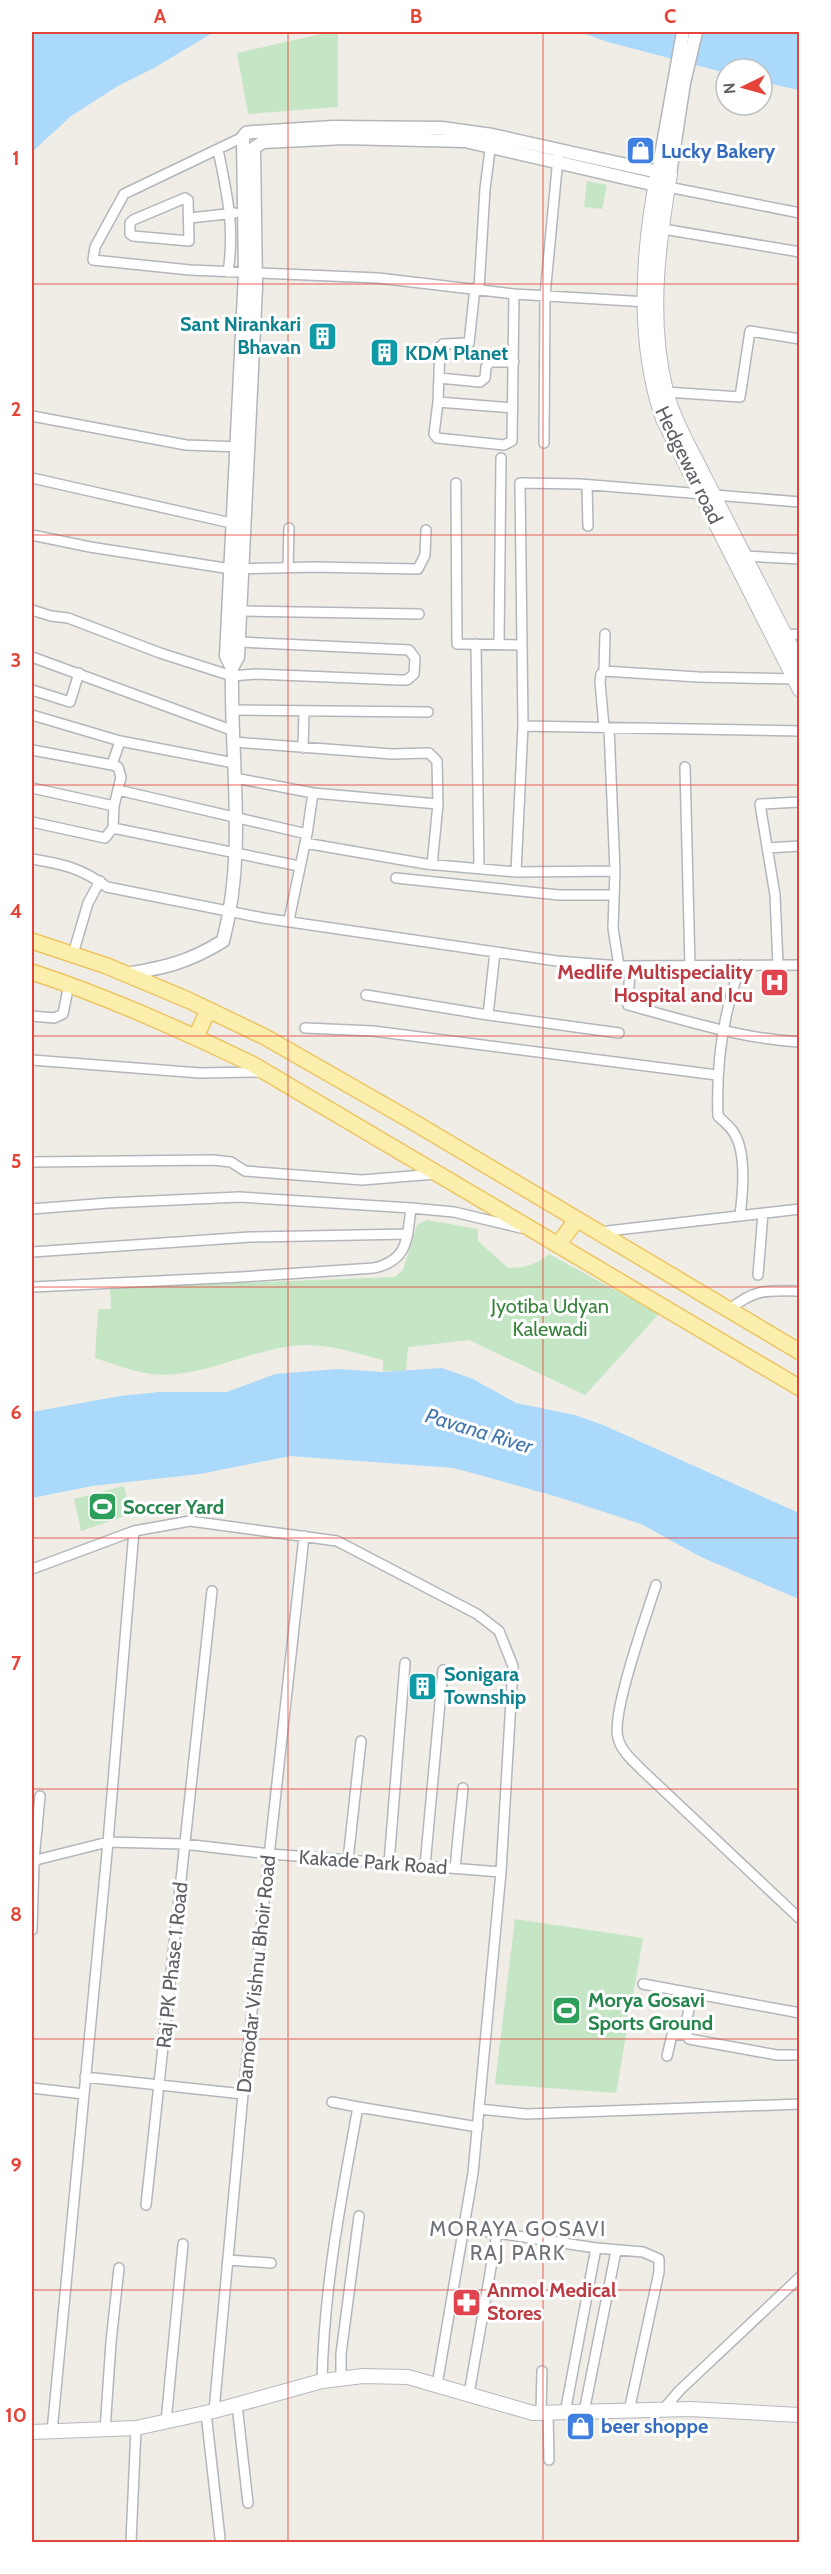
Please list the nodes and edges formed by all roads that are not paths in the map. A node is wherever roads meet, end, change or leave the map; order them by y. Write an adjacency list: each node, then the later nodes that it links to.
1 (683, 32): 3 (street)
2 (696, 32): 3 (street)
3 (679, 82): 8 (street, Hedgewar road)
4 (243, 137): 5 (street); 6 (street); 9 (street)
5 (491, 140): 7 (street); 15 (street); 16 (street)
6 (218, 150): 9 (street); 14 (street)
7 (558, 157): 8 (street); 18 (street)
8 (663, 180): 10 (street); 12 (main road, Hedgewar road)
9 (238, 213): 11 (street); 14 (street); 15 (street)
10 (800, 213)
11 (190, 218): 11 (street)
12 (656, 228): 13 (street); 19 (main road, Hedgewar road)
13 (800, 252)
14 (228, 272): 15 (street)
15 (250, 273): 16 (street); 28 (street)
16 (477, 288): 17 (street); 22 (street)
17 (514, 294): 18 (street); 21 (street)
18 (545, 295): 19 (street); 27 (street)
19 (650, 302): 23 (main road, Hedgewar road); 33 (main road, Hedgewar road)
20 (800, 339): 23 (street)
21 (514, 362): 22 (street); 25 (street)
22 (439, 378): 24 (street)
23 (666, 392): 33 (main road, Hedgewar road)
24 (438, 402): 25 (street); 25 (street)
25 (513, 408)
26 (32, 416): 28 (street)
27 (544, 443)
28 (242, 447): 35 (street); 43 (street)
29 (501, 458): 52 (street)
30 (32, 478): 35 (street)
31 (456, 483): 51 (street)
32 (587, 485): 33 (street); 36 (street); 53 (street)
33 (708, 495): 34 (street); 40 (main road, Hedgewar road); 59 (main road, Hedgewar road)
34 (800, 502)
35 (231, 524): 43 (street)
36 (588, 526)
37 (289, 528): 42 (street)
38 (426, 530): 42 (street)
39 (32, 535): 43 (street)
40 (745, 556): 41 (street); 49 (main road, Hedgewar road)
41 (800, 559)
42 (288, 568): 43 (street)
43 (237, 570): 45 (street); 57 (street)
44 (32, 610): 57 (street)
45 (241, 611): 46 (street); 50 (street)
46 (419, 614)
47 (605, 634): 56 (street)
48 (800, 634): 49 (street)
49 (785, 635): 55 (main road, Hedgewar road)
50 (239, 642): 57 (street); 57 (street)
51 (476, 644): 52 (street); 92 (street)
52 (500, 644): 53 (street)
53 (521, 645): 65 (street)
54 (32, 657): 58 (street)
55 (800, 664)
56 (604, 671): 59 (street); 66 (street)
57 (232, 672): 61 (street)
58 (79, 674): 60 (street); 68 (street)
59 (797, 684)
60 (32, 690)
61 (233, 710): 62 (street); 68 (street)
62 (304, 712): 63 (street); 70 (street)
63 (428, 712)
64 (32, 715): 69 (street)
65 (523, 726): 66 (street); 93 (street)
66 (607, 728): 67 (street); 94 (street)
67 (800, 731)
68 (234, 736): 70 (street); 72 (street)
69 (120, 741): 72 (street); 73 (street)
70 (303, 748): 80 (street)
71 (32, 750): 73 (street)
72 (234, 763): 75 (street)
73 (112, 765): 77 (street)
74 (685, 767): 108 (street)
75 (235, 778): 78 (street); 82 (street)
76 (32, 788): 81 (street)
77 (118, 790): 81 (street); 82 (street)
78 (313, 793): 80 (street); 85 (street)
79 (800, 802): 87 (street)
80 (438, 804): 90 (street)
81 (114, 806): 84 (street)
82 (235, 819): 85 (street); 88 (street)
83 (32, 822): 84 (street)
84 (113, 828): 88 (street)
85 (306, 839): 90 (street); 91 (street)
86 (800, 846): 87 (street)
87 (767, 848): 104 (street)
88 (237, 855): 91 (street); 98 (street)
89 (32, 859): 96 (street)
90 (432, 865): 92 (street)
91 (299, 866): 99 (street)
92 (479, 868): 93 (street)
93 (516, 872): 94 (street)
94 (615, 872): 97 (street)
95 (396, 878): 97 (street)
96 (100, 882): 98 (street); 102 (street)
97 (614, 895): 106 (street)
98 (231, 910): 99 (street); 110 (street)
99 (288, 920): 101 (street)
100 (32, 941): 102 (main road)
101 (495, 952): 106 (street); 114 (street)
102 (73, 954): 110 (main road)
103 (741, 964): 104 (street); 108 (street); 117 (street)
104 (778, 965): 105 (street)
105 (800, 965)
106 (619, 966): 107 (street)
107 (630, 966): 108 (street); 117 (street)
108 (690, 966)
109 (32, 972): 111 (main road)
110 (127, 974): 113 (main road)
111 (69, 984): 115 (street); 119 (main road)
112 (366, 995): 114 (street)
113 (208, 1010): 119 (main road); 131 (main road)
114 (488, 1015): 118 (street)
115 (32, 1016)
116 (305, 1028): 123 (street)
117 (724, 1030): 120 (street); 123 (street)
118 (619, 1033)
119 (196, 1037): 122 (main road)
120 (800, 1042)
121 (32, 1060): 122 (street)
122 (265, 1072): 125 (main road)
123 (717, 1075): 130 (street)
124 (32, 1162): 125 (street)
125 (437, 1174): 132 (main road)
126 (411, 1208): 127 (street); 132 (street); 134 (street)
127 (32, 1209)
128 (800, 1209): 129 (street)
129 (763, 1213): 130 (street); 137 (street)
130 (740, 1215): 133 (street)
131 (576, 1220): 133 (main road); 135 (main road)
132 (533, 1230): 135 (main road)
133 (598, 1233): 140 (main road)
134 (408, 1234): 136 (street); 138 (street)
135 (558, 1245): 142 (main road)
136 (32, 1251)
137 (758, 1275)
138 (32, 1287)
139 (800, 1291): 140 (street)
140 (729, 1310): 141 (main road)
141 (800, 1352)
142 (800, 1388)
143 (134, 1531): 144 (street); 145 (street); 153 (street)
144 (304, 1536): 155 (street, Damodar Vishnu Bhoir Road); 161 (street)
145 (32, 1569)
146 (656, 1585): 162 (street)
147 (212, 1591): 154 (street, Raj PK Phase 1 Road)
148 (405, 1663): 158 (street)
149 (443, 1670): 159 (street)
150 (361, 1741): 156 (street)
151 (463, 1788): 160 (street)
152 (40, 1796): 157 (street)
153 (108, 1842): 154 (street, Kakade Park Road); 157 (street, Kakade Park Road); 170 (street)
154 (184, 1844): 155 (street, Kakade Park Road); 171 (street, Raj PK Phase 1 Road)
155 (270, 1854): 156 (street, Kakade Park Road); 174 (street, Damodar Vishnu Bhoir Road)
156 (348, 1860): 158 (street, Kakade Park Road)
157 (33, 1861): 163 (street)
158 (389, 1863): 159 (street, Kakade Park Road)
159 (425, 1866): 160 (street, Kakade Park Road)
160 (455, 1868): 161 (street, Kakade Park Road)
161 (501, 1872): 178 (street)
162 (800, 1919)
163 (32, 1930)
164 (644, 1984): 165 (street)
165 (692, 1994): 166 (street); 167 (street)
166 (800, 2013)
167 (685, 2035): 168 (street); 169 (street)
168 (800, 2055)
169 (667, 2056)
170 (85, 2077): 171 (street); 173 (street)
171 (159, 2086): 174 (street); 180 (street, Raj PK Phase 1 Road)
172 (32, 2088): 173 (street)
173 (84, 2094): 208 (street)
174 (243, 2094): 187 (street, Damodar Vishnu Bhoir Road)
175 (332, 2102): 177 (street)
176 (800, 2104): 178 (street)
177 (358, 2108): 179 (street); 193 (street)
178 (479, 2109): 179 (street)
179 (478, 2127): 182 (street)
180 (146, 2205)
181 (359, 2216): 192 (street)
182 (464, 2228): 183 (street); 194 (street)
183 (498, 2233): 185 (street); 195 (street)
184 (183, 2244): 204 (street)
185 (596, 2248): 186 (street); 201 (street)
186 (616, 2251): 197 (street); 200 (street)
187 (228, 2260): 188 (street); 199 (street, Damodar Vishnu Bhoir Road)
188 (271, 2262)
189 (119, 2268): 206 (street)
190 (800, 2277): 198 (street)
191 (542, 2371): 202 (street)
192 (341, 2379): 193 (main road); 194 (main road)
193 (322, 2381): 196 (main road)
194 (437, 2385): 195 (main road)
195 (469, 2394): 202 (main road)
196 (237, 2405): 199 (main road); 210 (street)
197 (629, 2411): 198 (main road); 200 (main road)
198 (662, 2411): 203 (main road)
199 (210, 2412): 204 (main road); 211 (street, Damodar Vishnu Bhoir Road)
200 (584, 2412): 201 (main road)
201 (565, 2413): 202 (main road)
202 (544, 2414): 209 (street)
203 (800, 2415)
204 (166, 2422): 205 (main road)
205 (136, 2428): 206 (main road); 212 (street)
206 (105, 2430): 208 (main road)
207 (32, 2432): 208 (main road)
208 (52, 2432)
209 (549, 2460)
210 (248, 2503)
211 (220, 2538)
212 (131, 2542)

